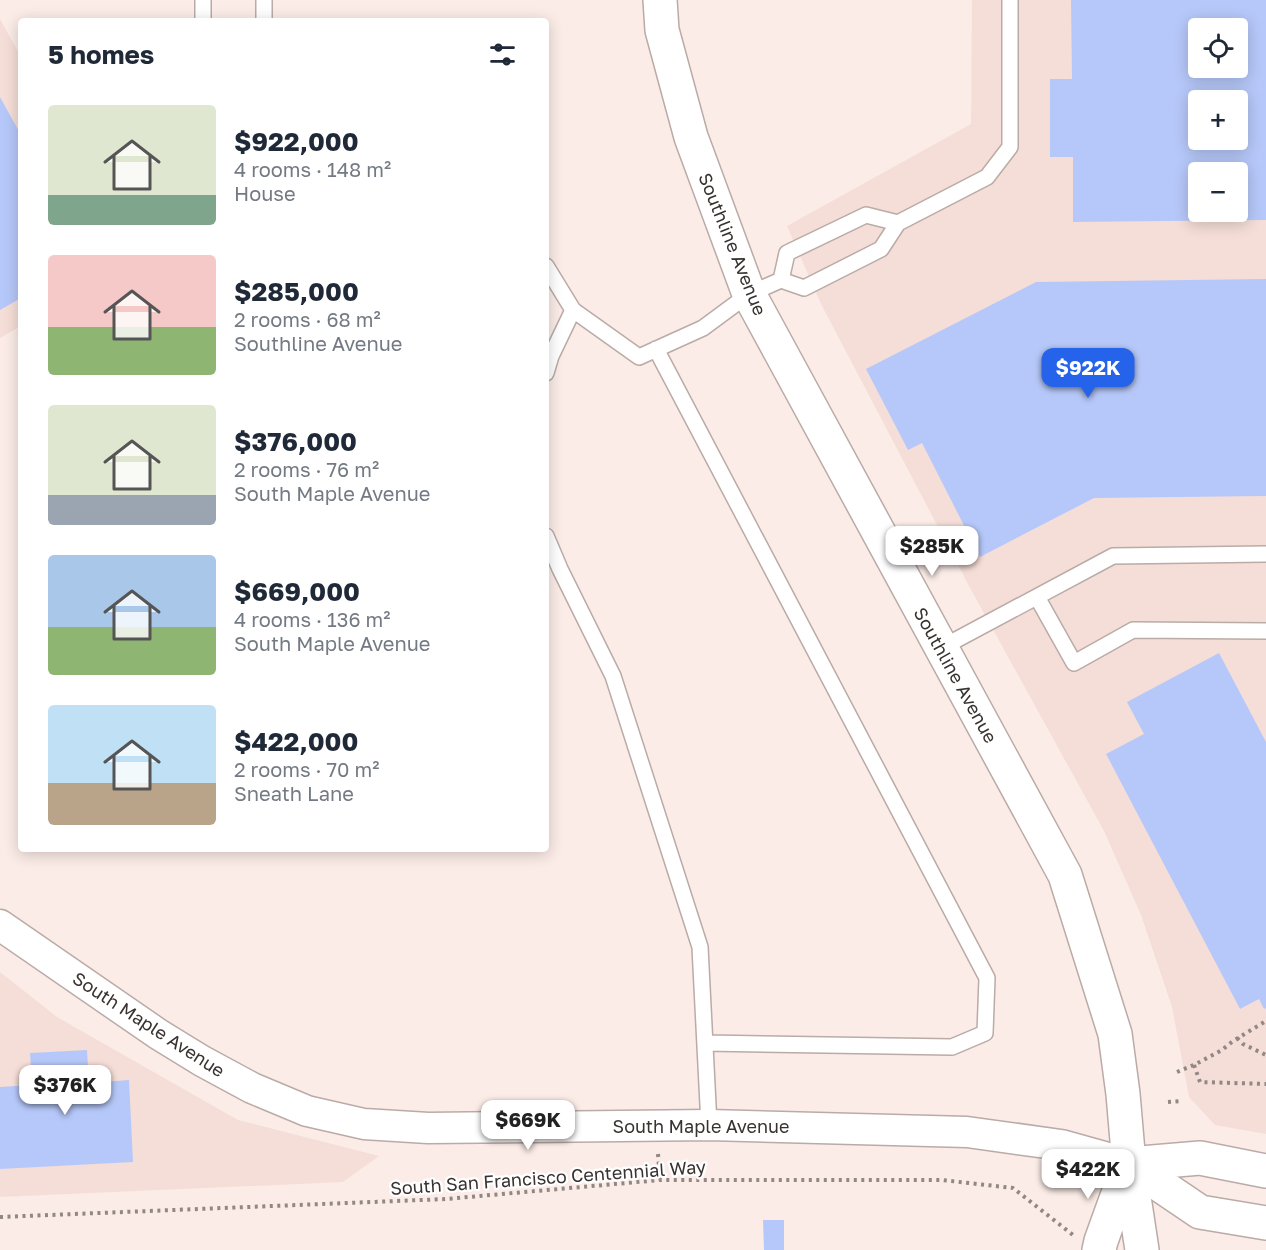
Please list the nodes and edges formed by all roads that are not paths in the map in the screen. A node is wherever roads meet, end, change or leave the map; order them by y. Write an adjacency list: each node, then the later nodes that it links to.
1 (203, 0): 5 (lane)
2 (264, 0): 6 (lane)
3 (660, 0): 10 (street, Southline Avenue)
4 (1010, 0): 7 (lane)
5 (203, 18)
6 (264, 18)
7 (898, 223): 9 (lane); 9 (lane)
8 (549, 271): 11 (lane)
9 (781, 280): 10 (lane)
10 (749, 294): 13 (lane); 19 (street, Southline Avenue)
11 (573, 309): 12 (lane); 13 (lane)
12 (551, 343): 14 (lane)
13 (656, 349): 21 (lane)
14 (549, 363)
15 (549, 543): 21 (lane)
16 (1266, 554): 17 (lane)
17 (1037, 597): 18 (lane); 19 (lane)
18 (1266, 631)
19 (941, 648): 23 (street, Southline Avenue)
20 (0, 925): 22 (street, South Maple Avenue)
21 (705, 1043): 22 (lane)
22 (709, 1125): 23 (street, South Maple Avenue)
23 (1129, 1164): 24 (street); 25 (street); 26 (street); 27 (street, Southline Avenue)
24 (1266, 1171)
25 (1266, 1223)
26 (1090, 1244)
27 (1142, 1250)

